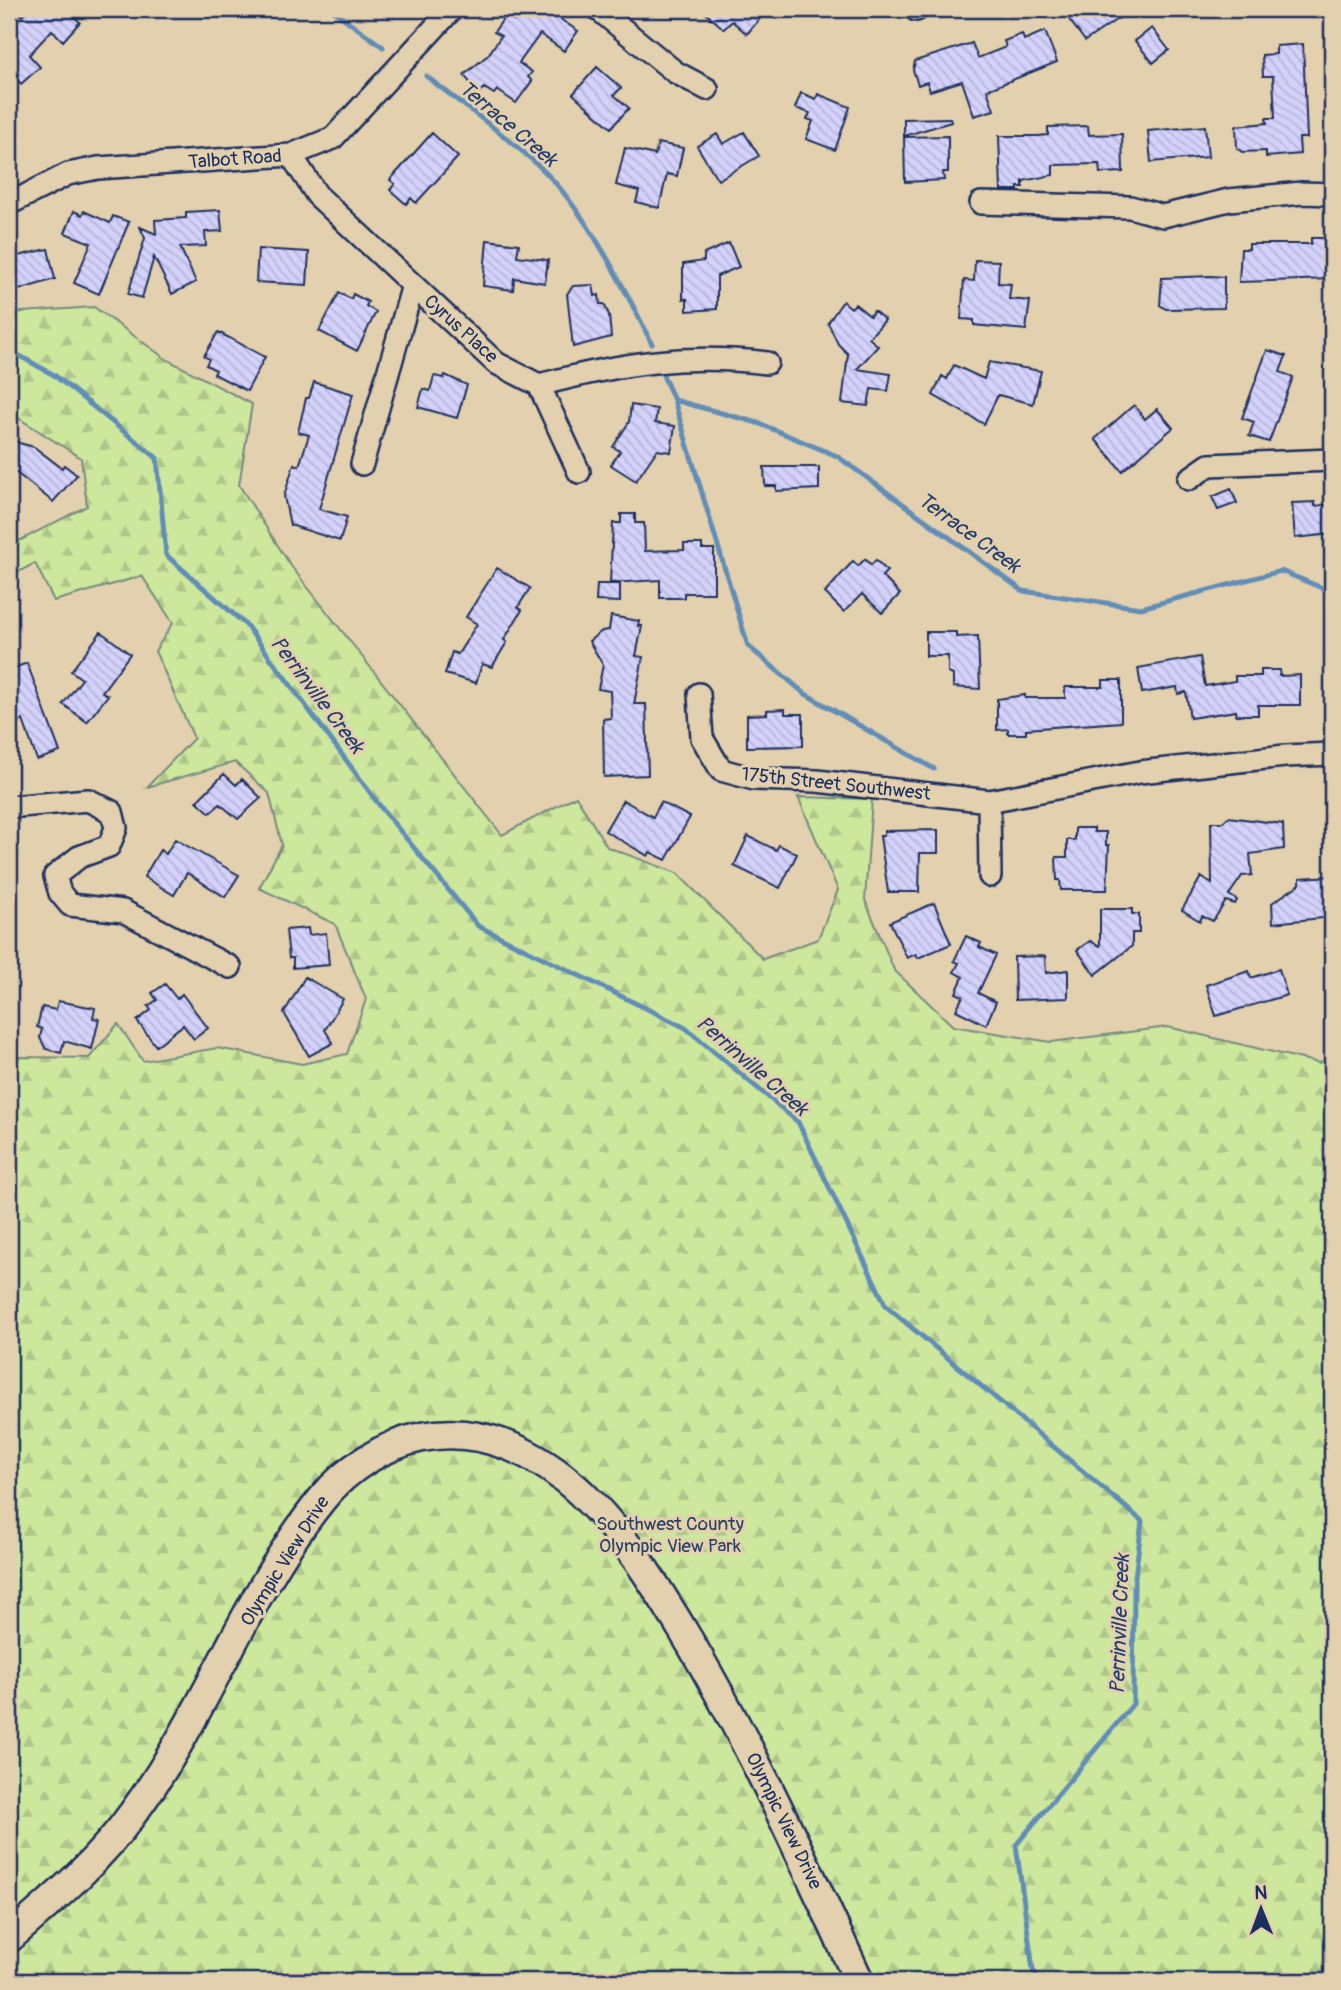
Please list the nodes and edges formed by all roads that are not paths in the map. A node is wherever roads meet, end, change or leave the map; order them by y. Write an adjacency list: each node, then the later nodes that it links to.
1 (452, 9): 4 (street, Talbot Road)
2 (598, 9): 3 (street)
3 (707, 89)
4 (291, 155): 7 (street, Talbot Road); 8 (street, Cyrus Place)
5 (1332, 194): 6 (street)
6 (981, 203)
7 (9, 204)
8 (413, 285): 10 (street, Cyrus Place); 12 (street)
9 (767, 363): 10 (street)
10 (539, 385): 13 (street)
11 (1332, 460): 14 (street)
12 (362, 464)
13 (579, 472)
14 (1189, 479)
15 (699, 694): 17 (street, 175th Street Southwest)
16 (1332, 754): 17 (street, 175th Street Southwest)
17 (989, 801): 19 (street)
18 (9, 807): 20 (street)
19 (990, 876)
20 (230, 967)
21 (9, 1938): 22 (main road, Olympic View Drive)
22 (859, 1981)

